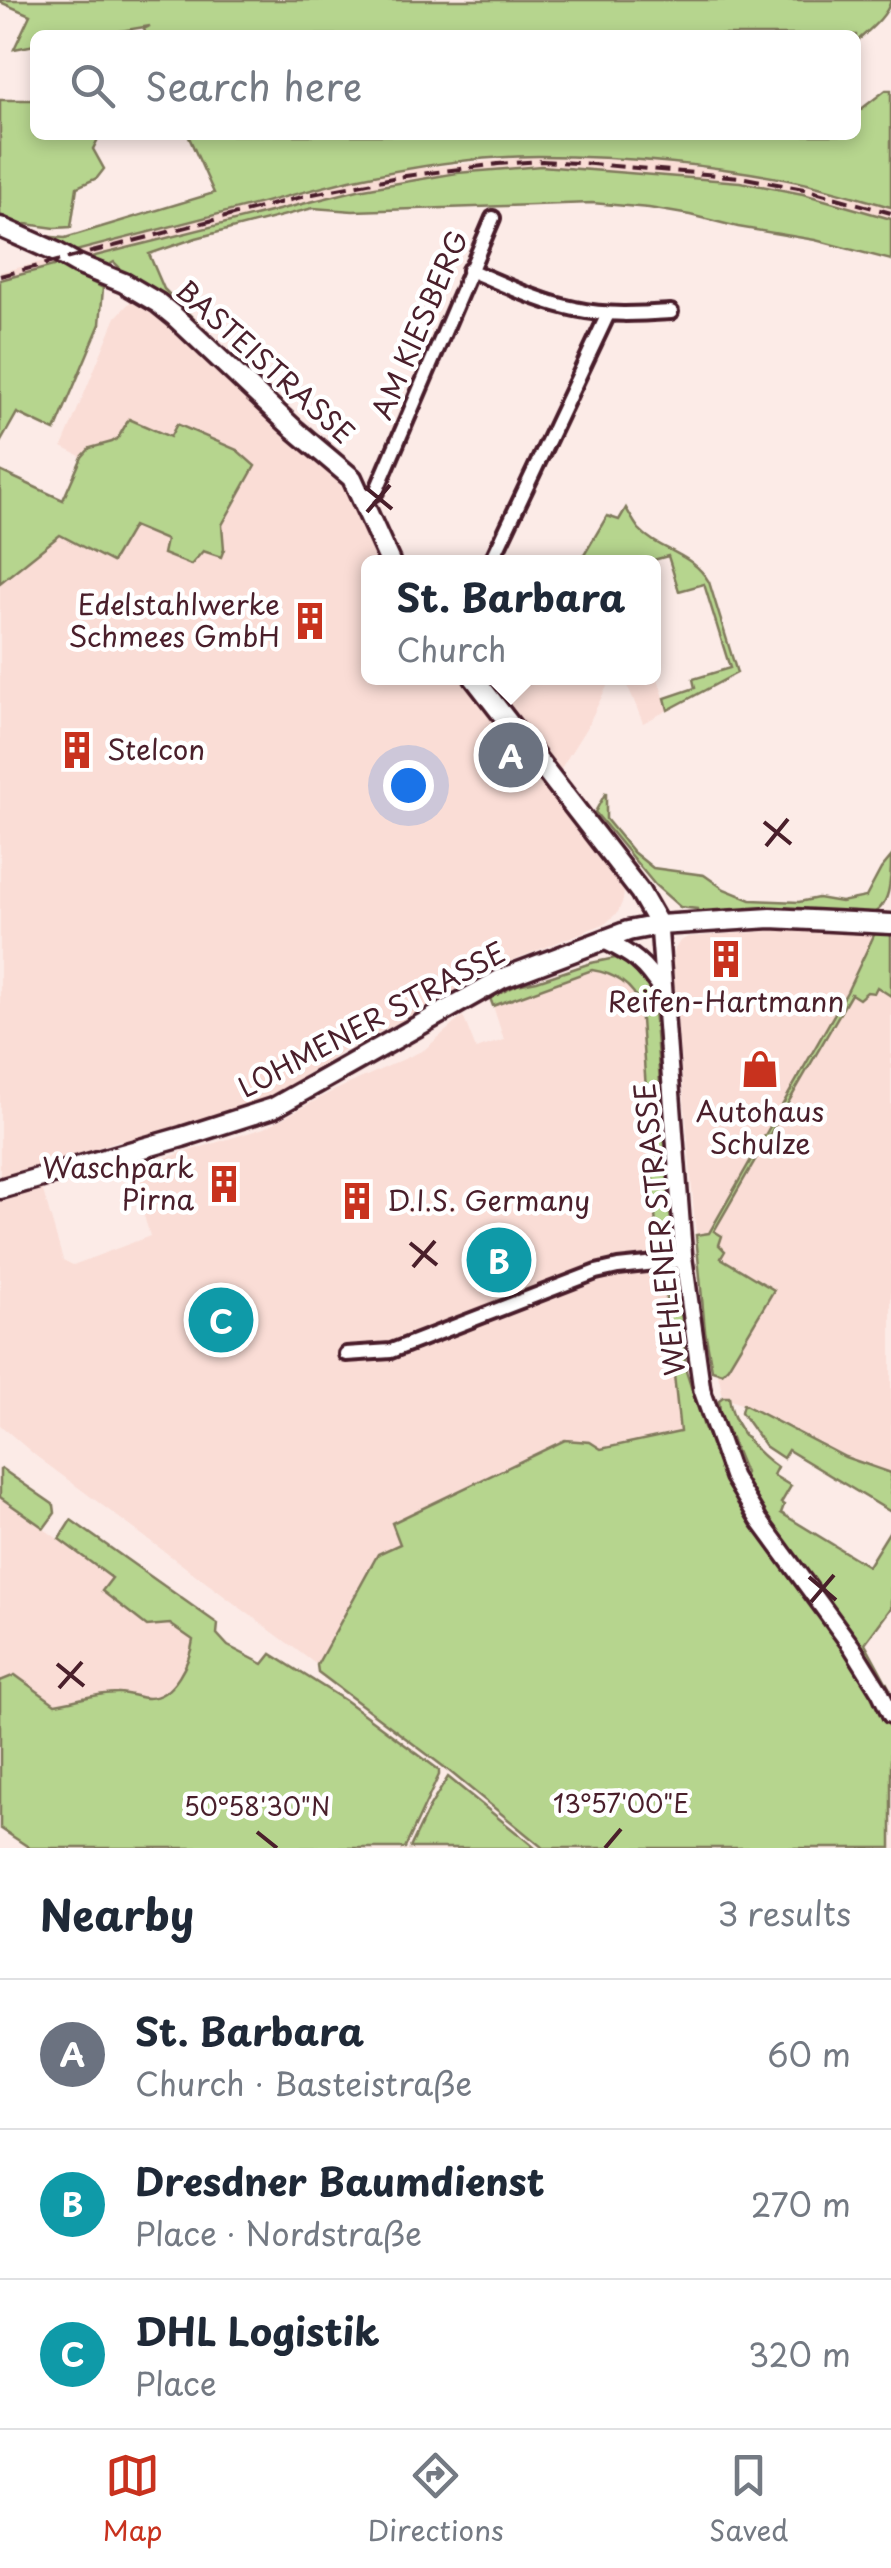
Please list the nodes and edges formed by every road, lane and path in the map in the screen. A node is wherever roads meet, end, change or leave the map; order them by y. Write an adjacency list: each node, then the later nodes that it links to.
1 (494, 218): 3 (street, AM KIESBERG)
2 (0, 227): 6 (main road, BASTEISTRASSE)
3 (470, 270): 5 (street); 6 (street, AM KIESBERG)
4 (671, 312): 5 (street)
5 (608, 314): 8 (street)
6 (362, 500): 7 (main road, BASTEISTRASSE)
7 (387, 555)
8 (494, 555)
9 (479, 685): 10 (main road)
10 (659, 924): 11 (main road, LOHMENER STRASSE); 12 (main road, LOHMENER STRASSE); 13 (street, WEHLENER STRASSE)
11 (891, 924)
12 (603, 940): 13 (street); 14 (main road, LOHMENER STRASSE)
13 (664, 994): 15 (street, WEHLENER STRASSE)
14 (0, 1188)
15 (684, 1260): 16 (street); 17 (street, WEHLENER STRASSE)
16 (346, 1354)
17 (891, 1715)

